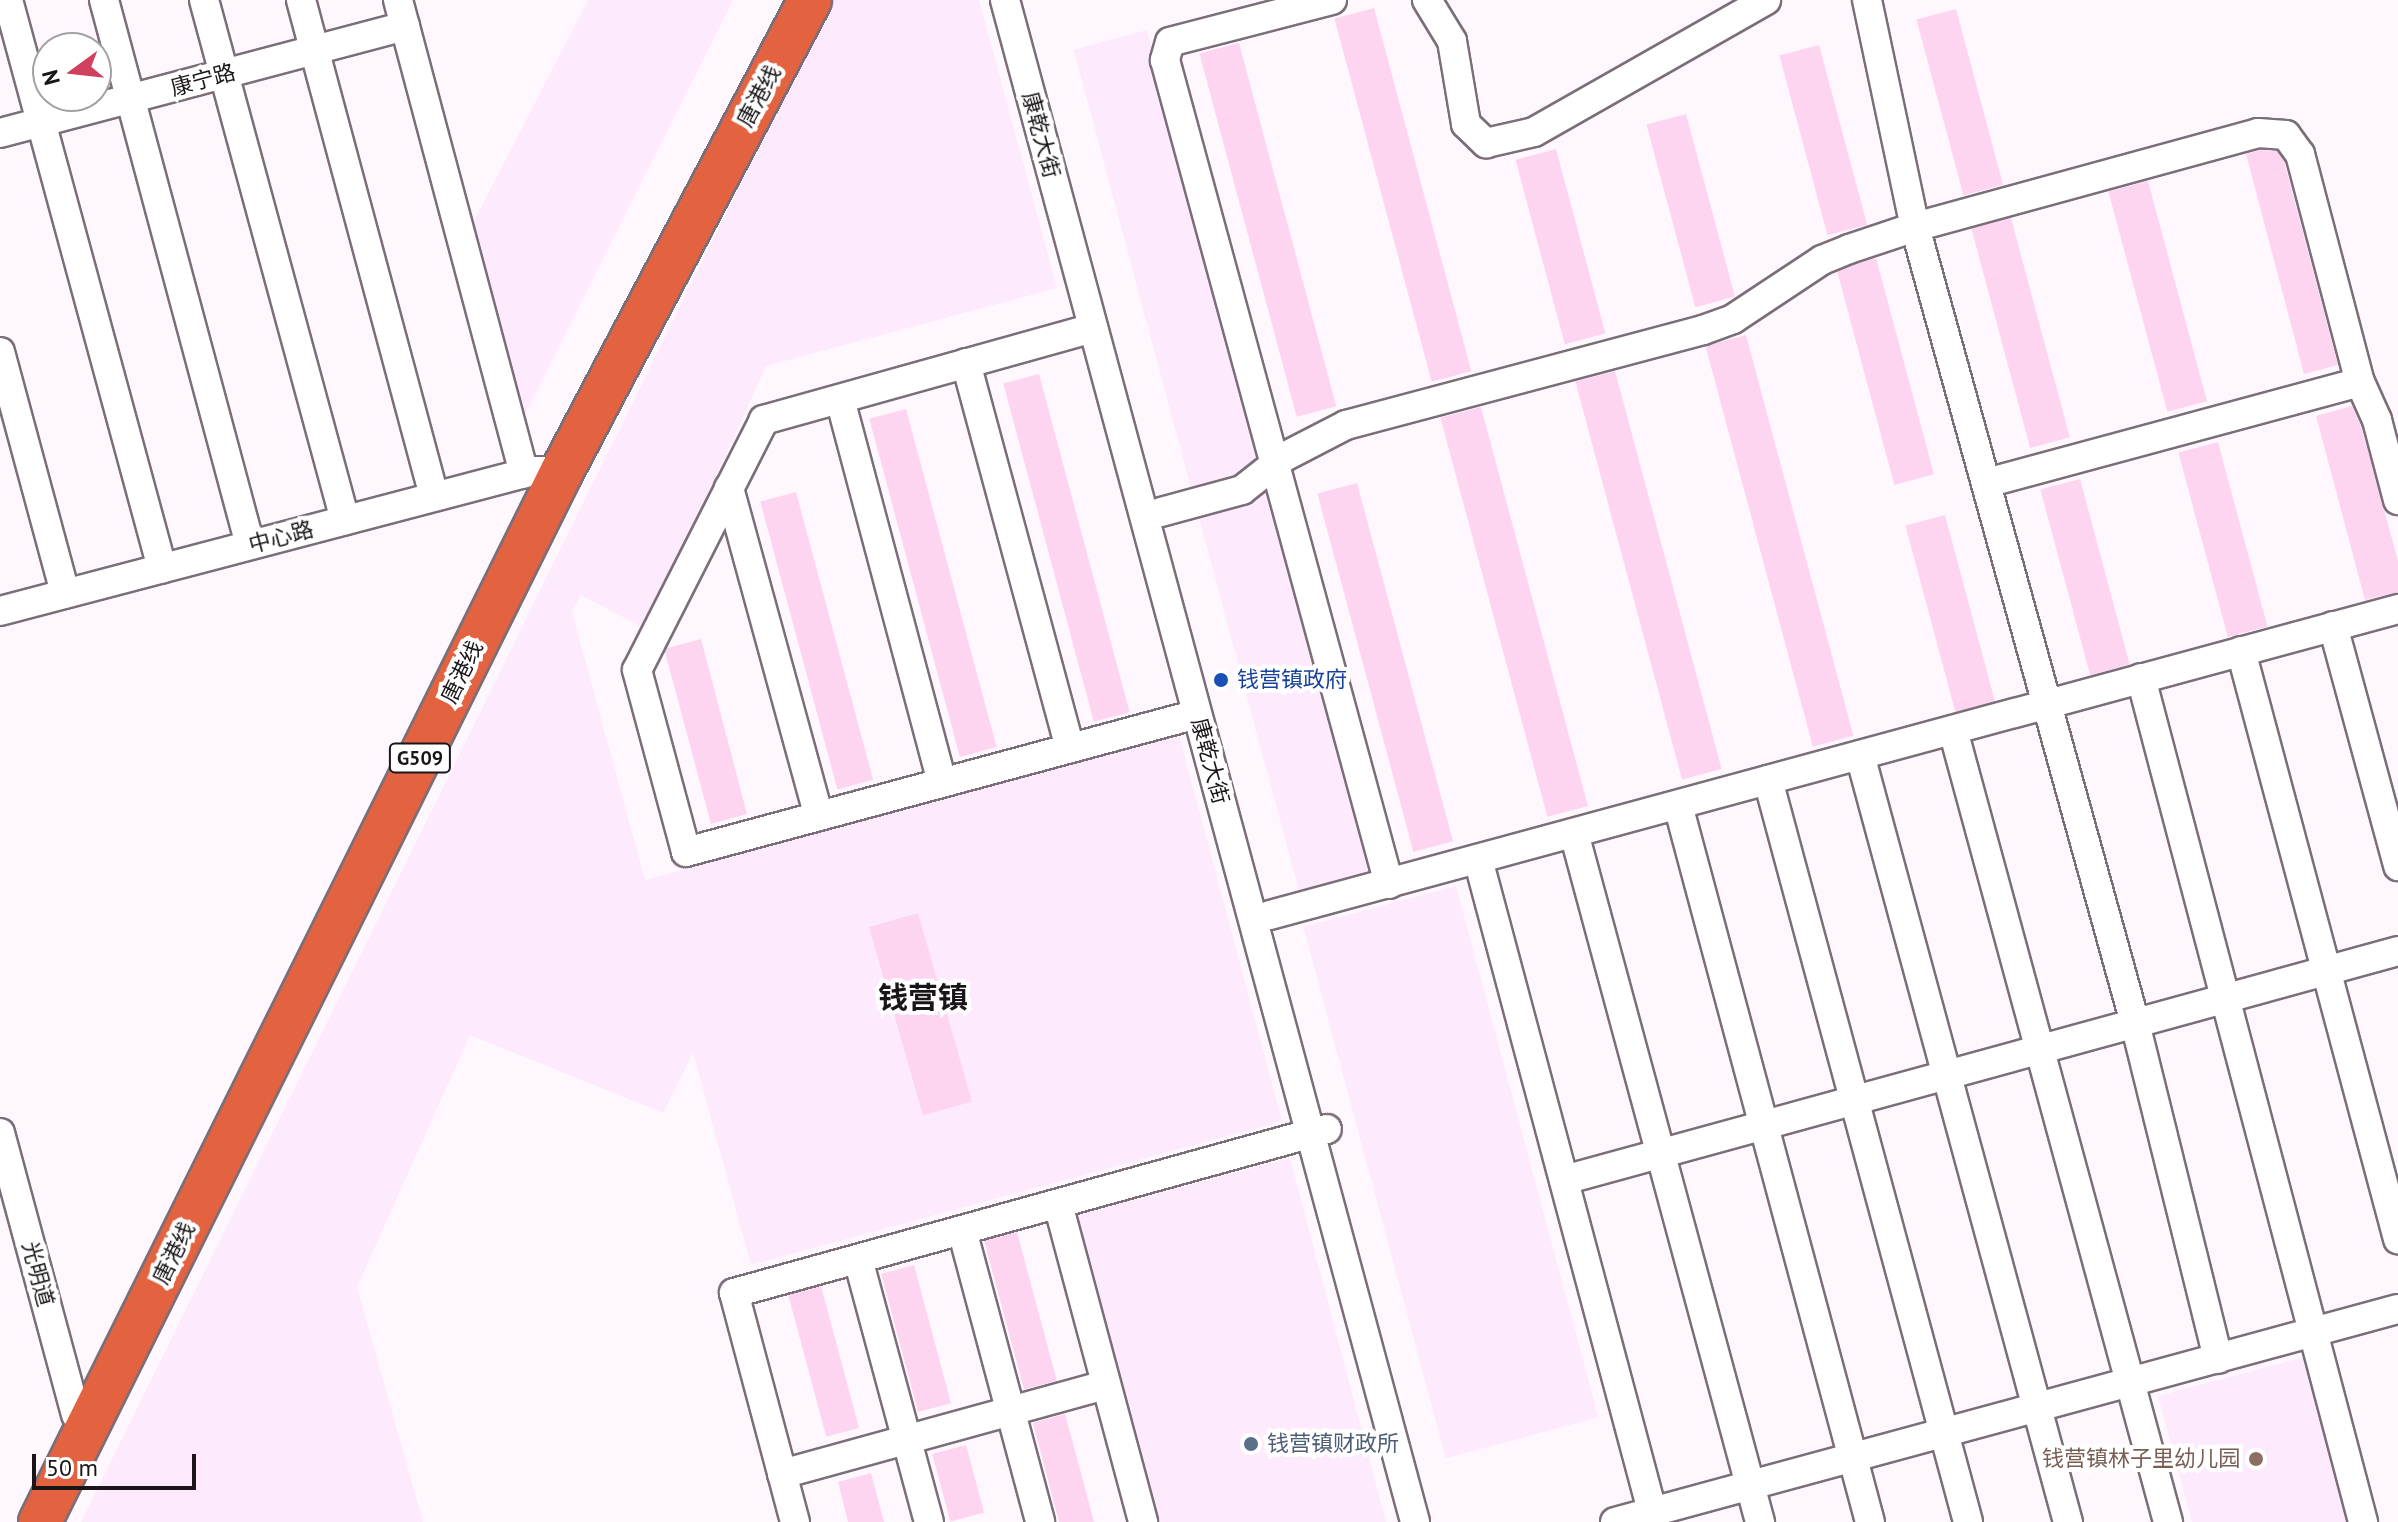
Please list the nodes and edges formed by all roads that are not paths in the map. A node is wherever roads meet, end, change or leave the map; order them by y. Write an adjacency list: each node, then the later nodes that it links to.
1 (8, 0): 17 (street)
2 (104, 0): 16 (street)
3 (204, 0): 15 (street)
4 (301, 0): 14 (street)
5 (784, 0): 26 (highway, 唐港线 / G509)
6 (810, 0): 26 (highway, 唐港线 / G509)
7 (1005, 0): 20 (street, 康乾大街)
8 (1024, 0): 31 (street, 康乾大街)
9 (1427, 0): 10 (street)
10 (1766, 0)
11 (1867, 0): 19 (street)
12 (1315, 2): 25 (street)
13 (402, 13): 14 (street, 康宁路); 26 (street)
14 (315, 50): 15 (street, 康宁路); 29 (street)
15 (224, 74): 16 (street, 康宁路); 32 (street)
16 (131, 99): 17 (street, 康宁路); 33 (street)
17 (42, 122): 18 (street, 康宁路); 34 (street)
18 (0, 133)
19 (1915, 227): 23 (street); 25 (street); 27 (street)
20 (1093, 328): 22 (street); 42 (street, 康乾大街)
21 (0, 352): 35 (street)
22 (966, 363): 24 (street); 44 (street)
23 (2360, 382): 27 (street); 30 (street)
24 (840, 399): 28 (street); 47 (street)
25 (1274, 466): 31 (street); 53 (street)
26 (540, 472): 29 (street, 中心路); 78 (highway, 唐港线 / G509); 86 (highway, 唐港线 / G509)
27 (1986, 483): 41 (street)
28 (729, 488): 49 (street); 49 (street)
29 (434, 496): 32 (street, 中心路)
30 (2398, 500)
31 (1161, 512): 54 (street, 康乾大街)
32 (345, 520): 33 (street, 中心路)
33 (250, 545): 34 (street, 中心路)
34 (162, 568): 35 (street, 中心路)
35 (65, 593): 37 (street, 中心路)
36 (2398, 609): 38 (street)
37 (0, 611)
38 (2333, 626): 39 (street); 52 (street)
39 (2241, 651): 40 (street); 56 (street)
40 (2141, 678): 41 (street); 57 (street)
41 (2046, 705): 43 (street); 58 (street)
42 (1197, 714): 44 (street); 63 (street, 康乾大街)
43 (1953, 730): 45 (street); 59 (street)
44 (1070, 748): 47 (street)
45 (1860, 755): 46 (street); 60 (street)
46 (1768, 780): 48 (street); 61 (street)
47 (942, 783): 49 (street)
48 (1678, 805): 50 (street); 62 (street)
49 (819, 816)
50 (1574, 833): 51 (street); 65 (street)
51 (1478, 859): 53 (street); 66 (street)
52 (2398, 866)
53 (1389, 884): 54 (street)
54 (1270, 915): 63 (street, 康乾大街)
55 (2398, 951): 56 (street)
56 (2326, 971): 57 (street); 69 (street)
57 (2225, 999): 58 (street); 72 (street)
58 (2135, 1023): 59 (street); 73 (street)
59 (2040, 1050): 60 (street); 74 (street)
60 (1947, 1075): 61 (street); 76 (street)
61 (1854, 1101): 62 (street); 79 (street)
62 (1764, 1126): 65 (street); 81 (street)
63 (1319, 1132): 67 (street); 91 (street, 康乾大街); 92 (street, 康乾大街)
64 (0, 1133): 78 (street, 光明道)
65 (1660, 1154): 66 (street); 83 (street)
66 (1564, 1180): 84 (street)
67 (1058, 1204): 68 (street); 75 (street)
68 (962, 1230): 70 (street); 77 (street)
69 (2398, 1239)
70 (858, 1259): 80 (street); 82 (street)
71 (2398, 1309): 72 (street)
72 (2312, 1334): 73 (street); 99 (street)
73 (2218, 1359): 74 (street)
74 (2130, 1382): 76 (street); 98 (street)
75 (1106, 1385): 77 (street); 90 (street)
76 (2037, 1407): 79 (street); 97 (street)
77 (1010, 1411): 80 (street); 89 (street)
78 (76, 1415): 85 (highway, 唐港线 / G509)
79 (1944, 1432): 81 (street); 96 (street)
80 (907, 1439): 82 (street); 88 (street)
81 (1853, 1457): 83 (street); 95 (street)
82 (782, 1474): 87 (street)
83 (1750, 1485): 84 (street); 94 (street)
84 (1654, 1517): 93 (street)
85 (19, 1522)
86 (40, 1522)
87 (795, 1522)
88 (929, 1522)
89 (1040, 1522)
90 (1143, 1522)
91 (1415, 1522)
92 (1433, 1522)
93 (1615, 1522)
94 (1760, 1522)
95 (1870, 1522)
96 (1968, 1522)
97 (2068, 1522)
98 (2168, 1522)
99 (2363, 1522)

